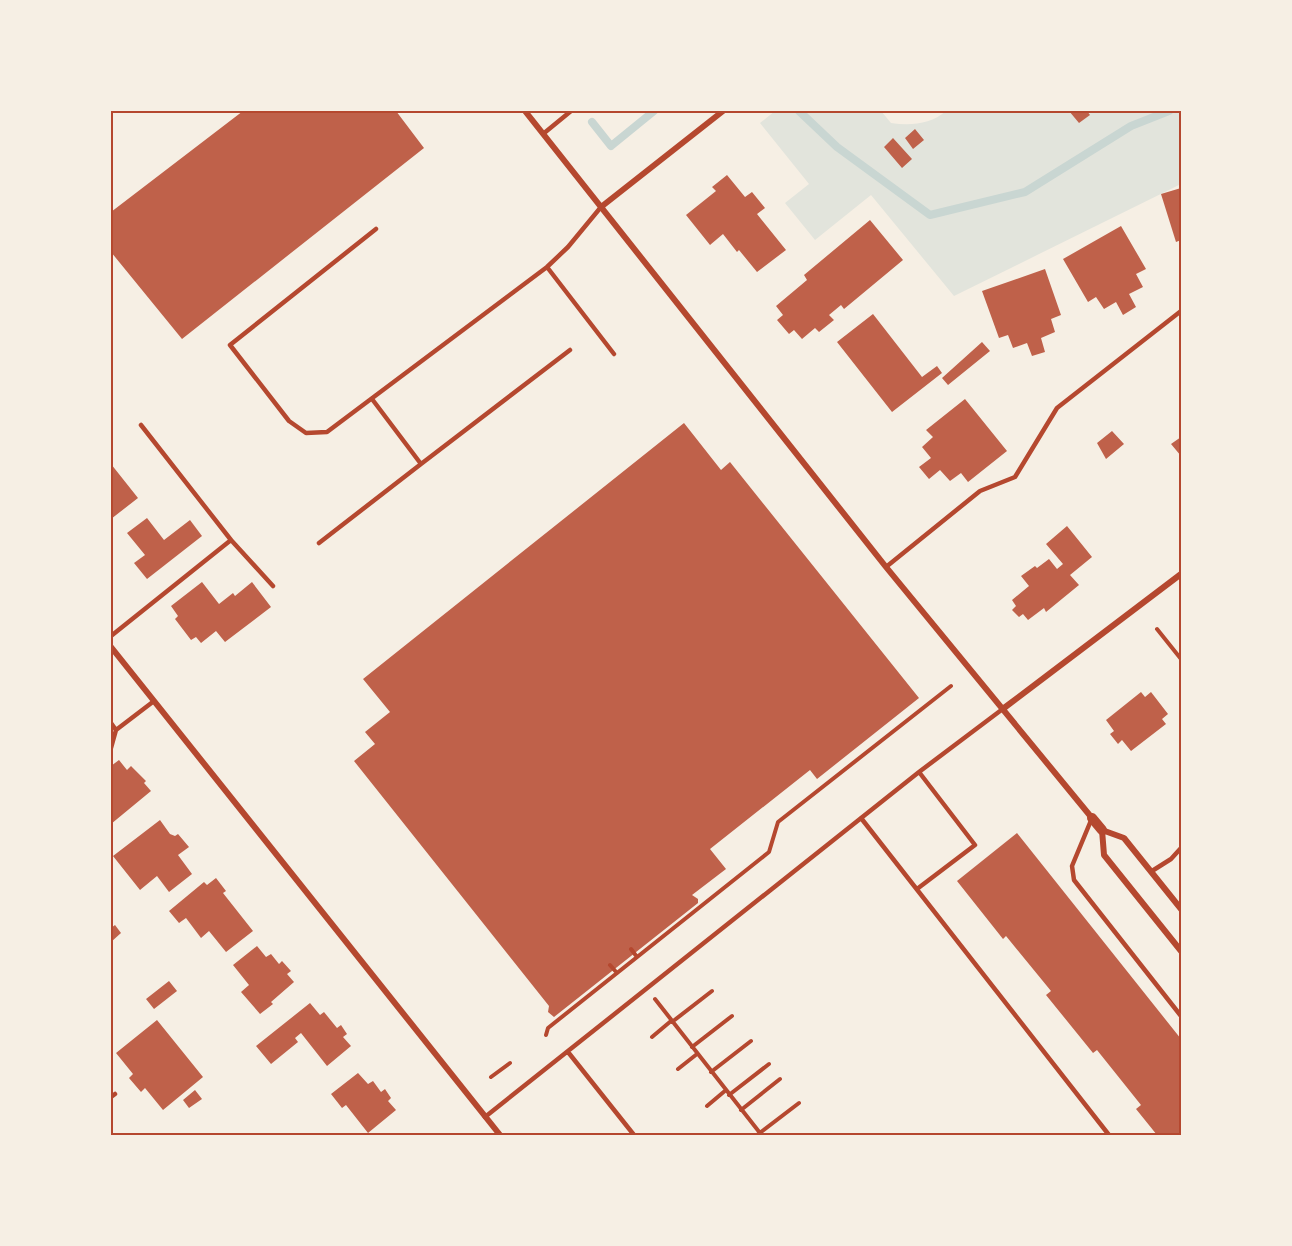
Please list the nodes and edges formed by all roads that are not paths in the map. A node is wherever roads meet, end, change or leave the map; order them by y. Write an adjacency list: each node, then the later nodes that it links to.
1 (525, 111): 4 (street)
2 (571, 111): 4 (lane)
3 (723, 111): 5 (street)
4 (543, 134): 5 (street)
5 (601, 207): 7 (lane); 16 (street)
6 (376, 229): 11 (lane)
7 (547, 267): 10 (lane); 11 (lane)
8 (1181, 311): 16 (lane)
9 (570, 350): 13 (lane)
10 (614, 354)
11 (372, 399): 13 (lane)
12 (141, 425): 14 (lane)
13 (421, 464): 15 (lane)
14 (231, 540): 18 (lane); 19 (lane)
15 (319, 543)
16 (886, 567): 22 (street)
17 (1181, 575): 22 (street)
18 (273, 586)
19 (111, 636)
20 (111, 647): 21 (street)
21 (154, 701): 24 (lane); 37 (street)
22 (1004, 708): 26 (lane); 28 (street)
23 (111, 723): 24 (lane)
24 (116, 730): 25 (lane)
25 (111, 748)
26 (920, 772): 27 (lane); 32 (lane)
27 (861, 818): 32 (lane); 36 (lane)
28 (1092, 818): 29 (street); 35 (lane)
29 (1102, 830): 31 (street); 34 (street)
30 (1181, 848): 31 (lane)
31 (1152, 871): 33 (street)
32 (917, 890): 40 (lane)
33 (1181, 909)
34 (1181, 951)
35 (1180, 1013)
36 (568, 1052): 37 (lane); 39 (lane)
37 (485, 1117): 38 (street)
38 (500, 1135)
39 (634, 1135)
40 (1109, 1135)

